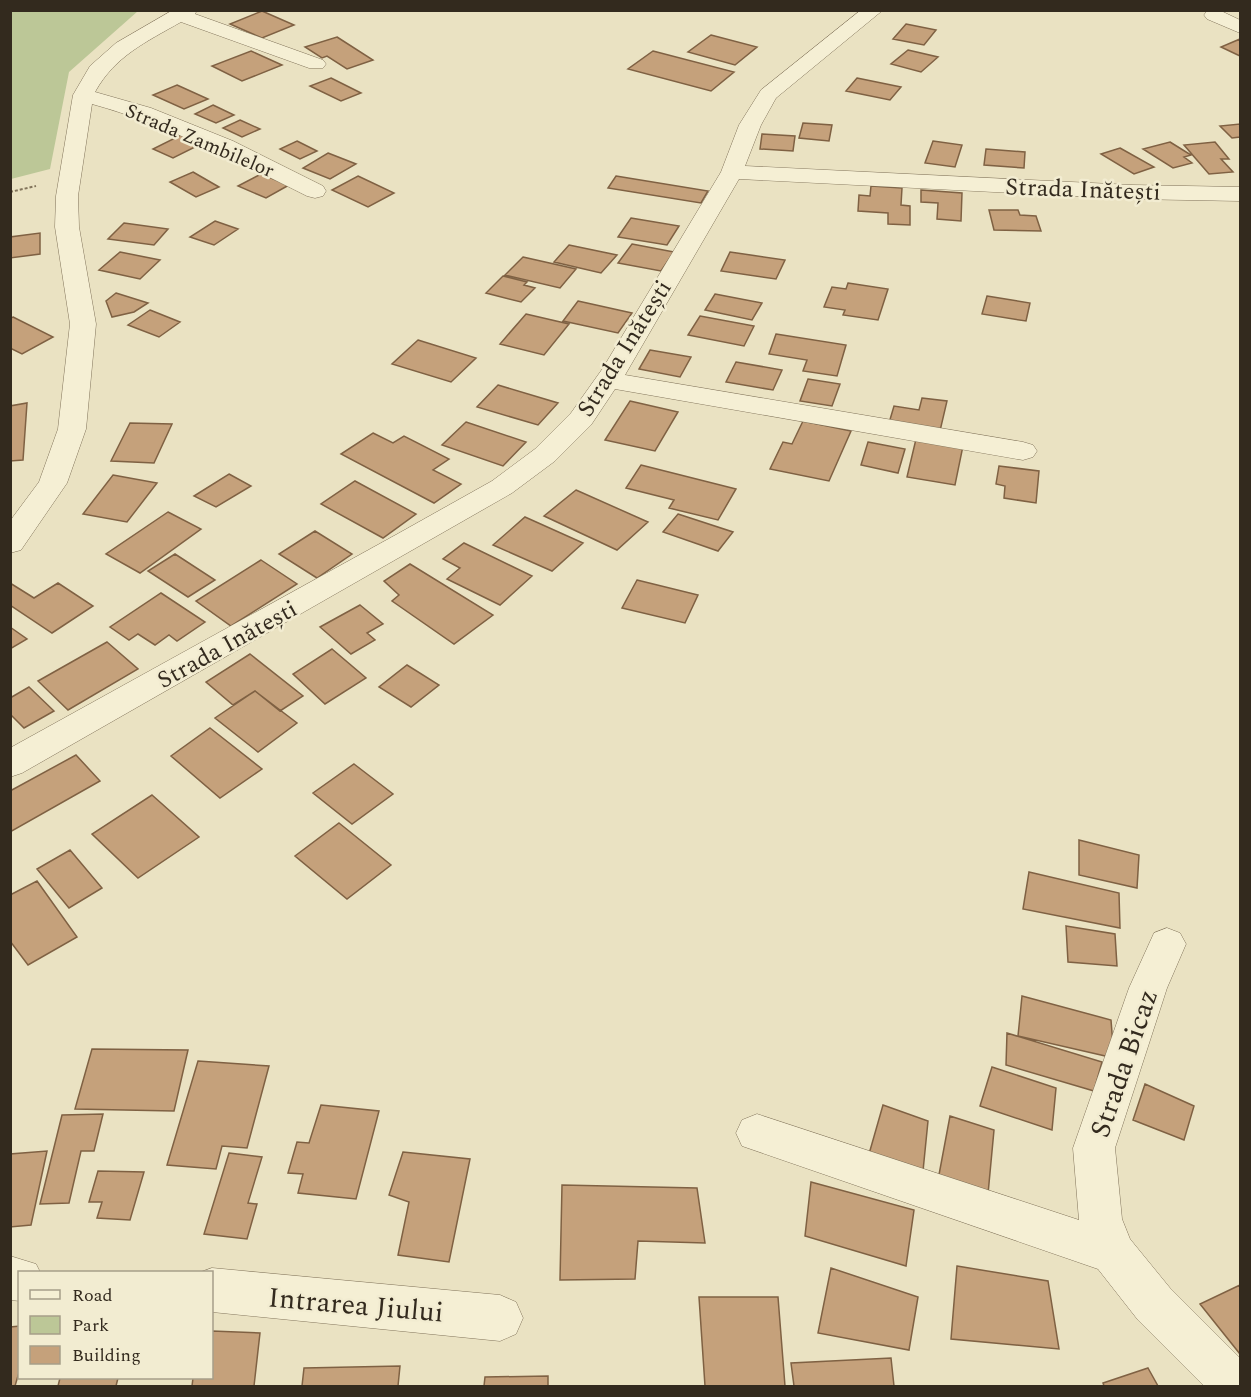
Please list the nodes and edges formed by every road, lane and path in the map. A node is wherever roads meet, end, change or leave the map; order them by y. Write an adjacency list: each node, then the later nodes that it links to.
1 (874, 10): 7 (street)
2 (184, 13): 5 (street); 6 (street)
3 (1214, 15): 4 (street)
4 (1240, 27)
5 (316, 64)
6 (83, 95): 8 (street, Strada Zambilelor); 12 (street)
7 (732, 172): 9 (street, Strada Inătești); 10 (street, Strada Inătești)
8 (315, 191)
9 (1240, 194)
10 (608, 380): 11 (street); 13 (street, Strada Inătești)
11 (1023, 451)
12 (10, 543)
13 (10, 764)
14 (1167, 944): 16 (street, Strada Bicaz)
15 (757, 1133): 16 (street)
16 (1113, 1253): 19 (street, Strada Bicaz)
17 (213, 1290): 18 (street, Intrarea Jiului)
18 (500, 1318)
19 (1236, 1386)

